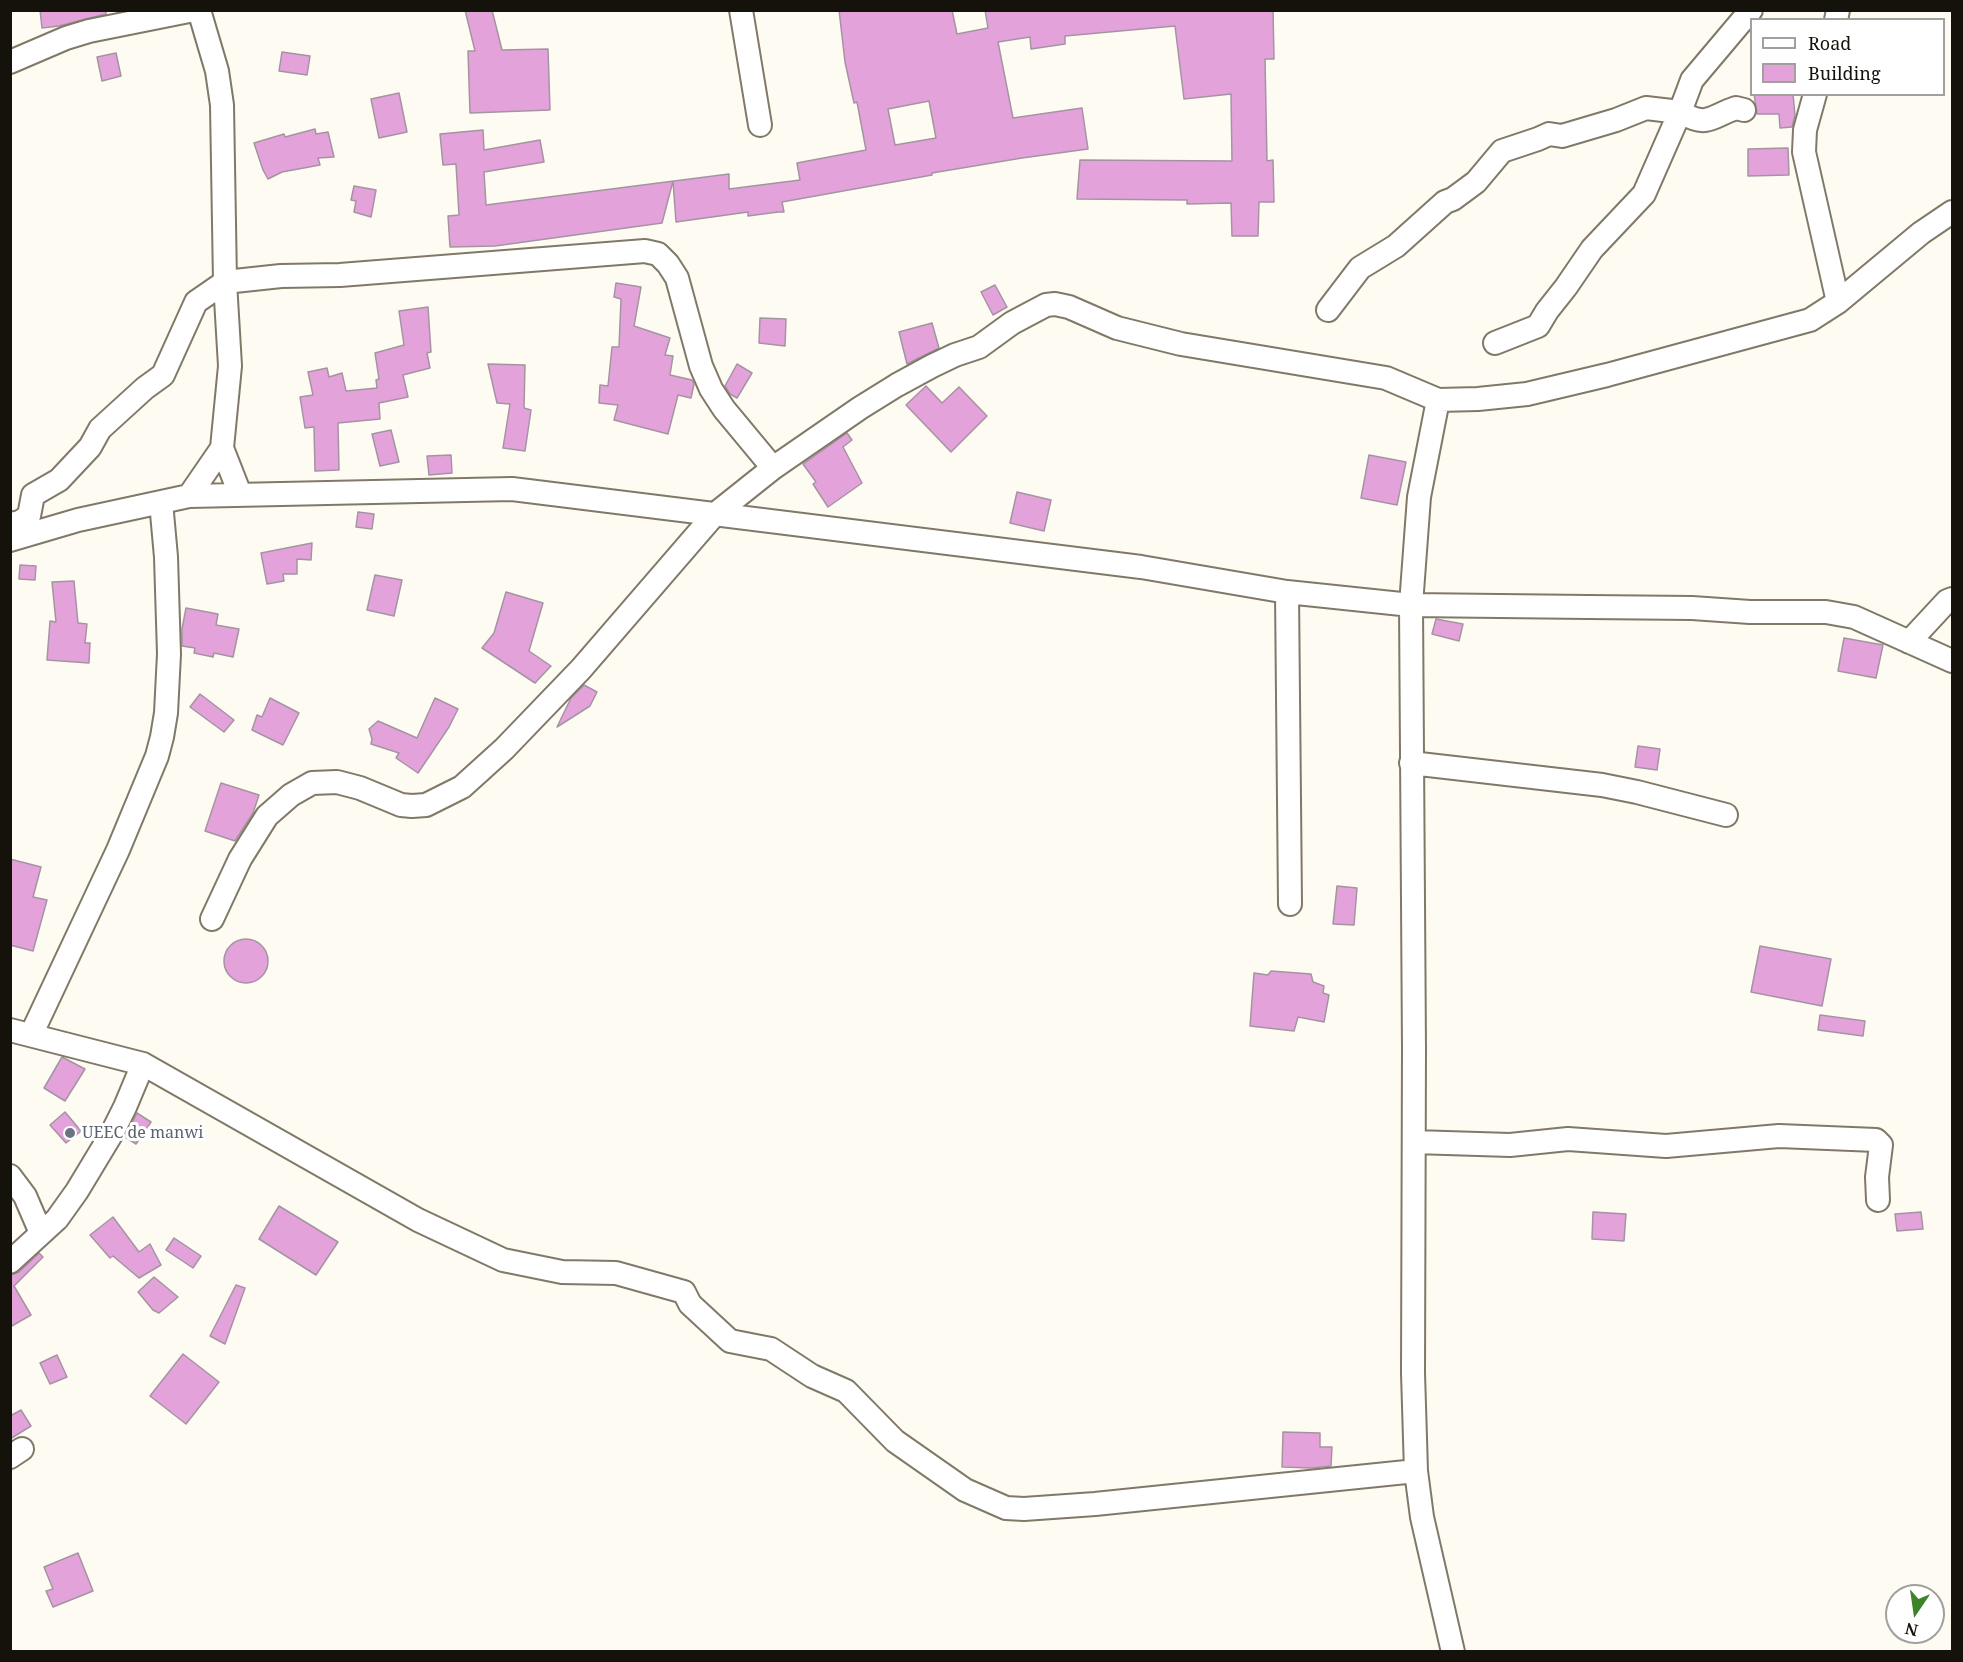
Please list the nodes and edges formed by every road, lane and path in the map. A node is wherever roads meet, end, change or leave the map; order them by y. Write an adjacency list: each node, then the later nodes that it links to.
1 (194, 10): 5 (street)
2 (199, 10): 11 (street)
3 (741, 10): 9 (street)
4 (1751, 10): 8 (street)
5 (10, 62)
6 (1814, 96): 12 (street)
7 (1744, 110): 8 (street)
8 (1680, 112): 13 (street); 14 (street)
9 (760, 125)
10 (1953, 212): 12 (street)
11 (225, 282): 16 (street); 17 (street); 22 (street)
12 (1838, 302): 15 (street)
13 (1328, 309)
14 (1495, 343)
15 (1438, 400): 17 (street); 26 (street)
16 (222, 448): 18 (street); 19 (street)
17 (773, 468): 21 (street)
18 (240, 494): 19 (street); 21 (street)
19 (189, 496): 20 (street)
20 (161, 502): 23 (street); 33 (street)
21 (714, 515): 24 (street); 32 (street)
22 (10, 524)
23 (10, 540)
24 (1287, 592): 26 (street); 31 (street)
25 (1953, 599): 27 (street)
26 (1411, 605): 27 (street); 29 (street)
27 (1909, 642): 28 (street)
28 (1953, 661)
29 (1411, 763): 30 (street); 35 (street)
30 (1726, 815)
31 (1290, 904)
32 (212, 919)
33 (21, 1033): 34 (street)
34 (143, 1064): 38 (street); 40 (street)
35 (1414, 1142): 37 (street); 40 (street)
36 (10, 1176): 38 (street)
37 (1878, 1200)
38 (41, 1233): 39 (street)
39 (10, 1262)
40 (1416, 1471): 41 (street)
41 (1453, 1652)

